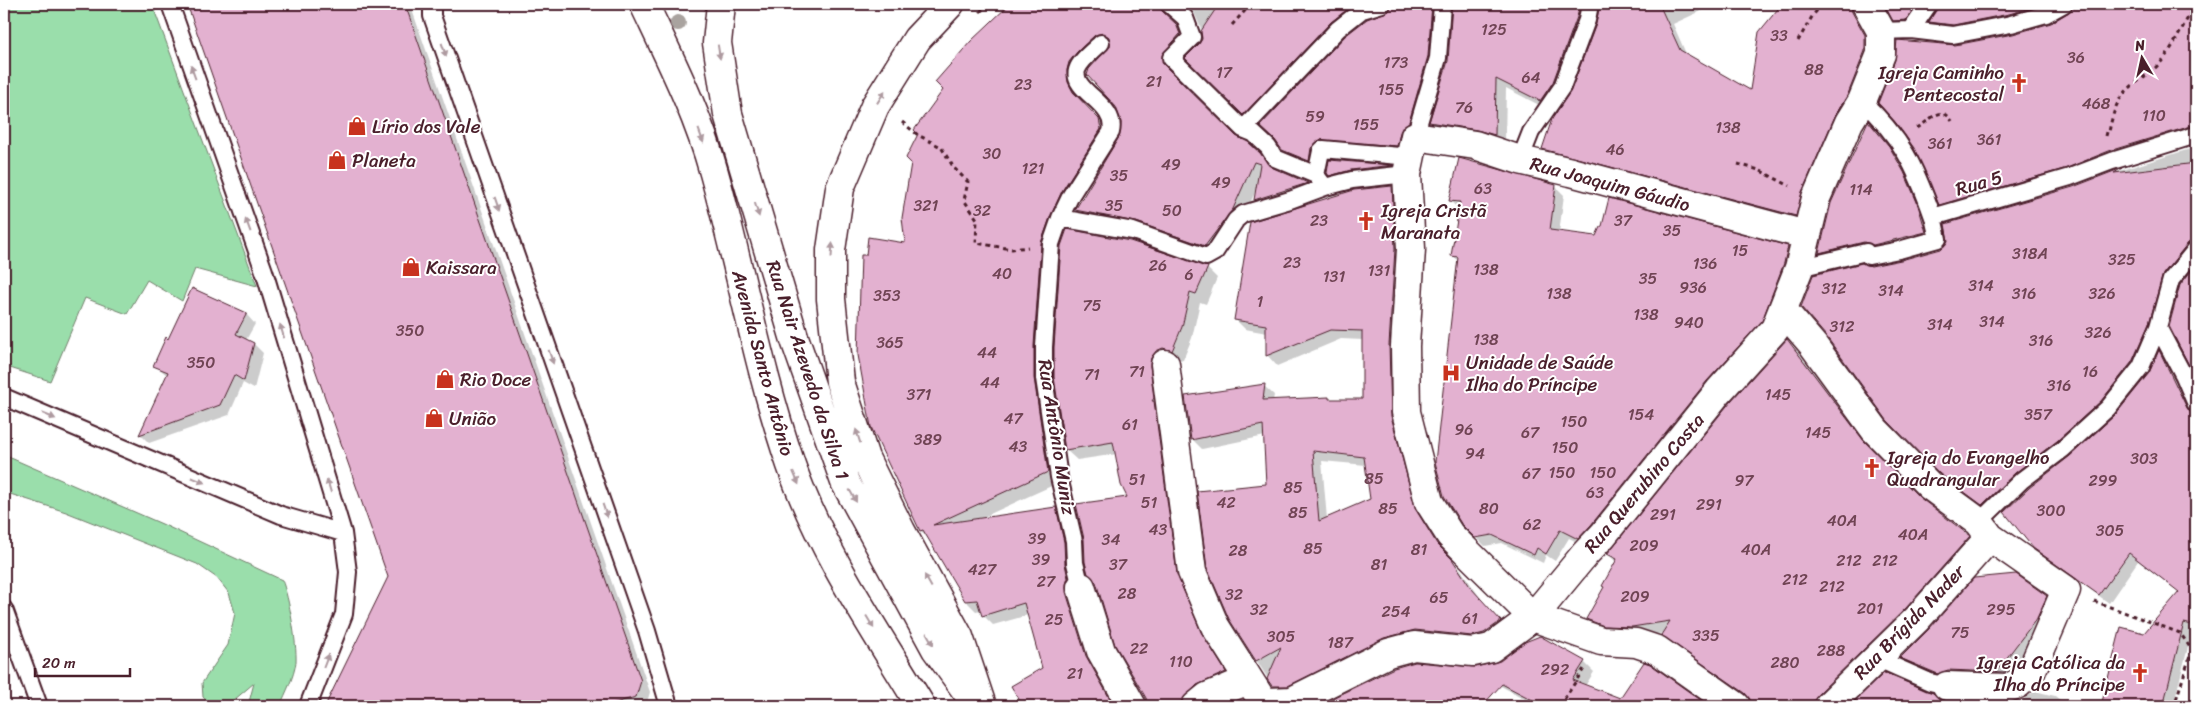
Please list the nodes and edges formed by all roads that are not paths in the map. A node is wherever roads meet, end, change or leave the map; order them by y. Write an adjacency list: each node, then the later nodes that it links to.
1 (170, 4): 33 (lane, one-way to 1)
2 (432, 4): 43 (lane, one-way to 43)
3 (644, 4): 44 (street, Avenida Santo Antônio, one-way to 44)
4 (721, 4): 45 (street, Rua Nair Azevedo da Silva 1, one-way to 45)
5 (950, 4): 45 (street, one-way to 5)
6 (1169, 4): 17 (lane)
7 (1382, 4): 17 (lane)
8 (1440, 4): 19 (lane)
9 (1590, 4): 20 (lane)
10 (1866, 4): 14 (street)
11 (1929, 4): 13 (lane)
12 (2064, 4): 13 (lane)
13 (1911, 30): 14 (lane)
14 (1881, 32): 16 (street, Rua Querubino Costa)
15 (1100, 43): 23 (lane, Rua Antônio Muniz)
16 (1862, 101): 22 (lane); 24 (street, Rua Querubino Costa)
17 (1243, 130): 21 (lane)
18 (2196, 135): 22 (lane, Rua 5)
19 (1411, 155): 20 (street, Rua Joaquim Gáudio); 21 (lane, Rua Joaquim Gáudio); 21 (lane); 36 (street)
20 (1520, 160): 24 (street, Rua Joaquim Gáudio)
21 (1320, 181): 23 (lane, Rua Joaquim Gáudio)
22 (1933, 217): 26 (lane)
23 (1060, 218): 34 (lane, Rua Antônio Muniz)
24 (1806, 235): 26 (street, Rua Querubino Costa)
25 (2196, 249): 28 (lane, Rua Brígida Nader)
26 (1799, 268): 27 (street, Rua Querubino Costa)
27 (1783, 310): 32 (street); 36 (street, Rua Querubino Costa)
28 (2158, 327): 31 (lane); 32 (lane, Rua Brígida Nader)
29 (1165, 364): 38 (street)
30 (4, 397): 33 (lane, one-way to 33)
31 (2196, 404)
32 (1984, 530): 37 (street, Rua Brígida Nader); 40 (street)
33 (343, 533): 42 (lane, one-way to 33)
34 (1082, 587): 46 (street, Rua Antônio Muniz)
35 (4, 610): 41 (lane)
36 (1533, 617): 38 (street, Rua Querubino Costa); 48 (street)
37 (1876, 658): 39 (lane); 49 (street, Rua Brígida Nader)
38 (1248, 680): 47 (street)
39 (1947, 686): 40 (street)
40 (1982, 697)
41 (39, 706)
42 (308, 706)
43 (669, 706)
44 (921, 706)
45 (980, 706)
46 (1132, 706)
47 (1196, 706)
48 (1736, 706)
49 (1828, 706)

